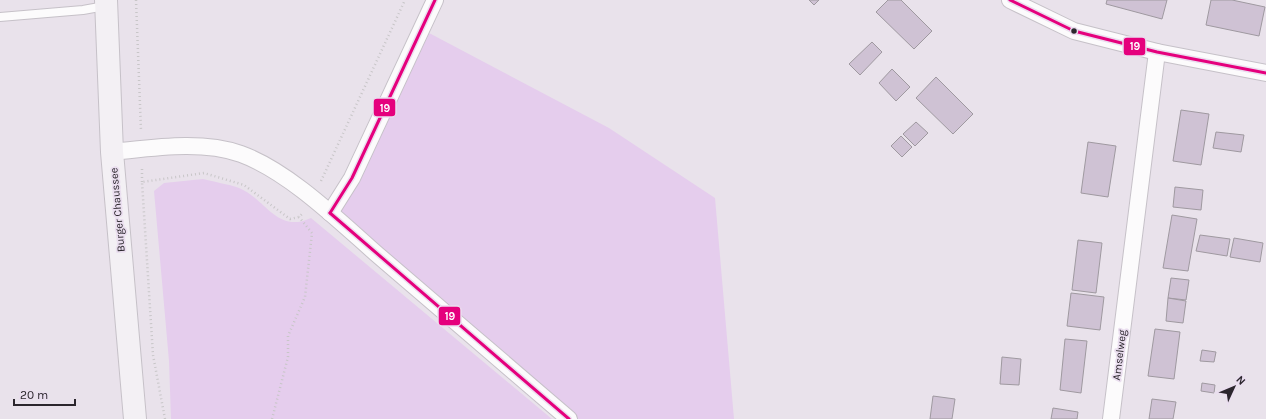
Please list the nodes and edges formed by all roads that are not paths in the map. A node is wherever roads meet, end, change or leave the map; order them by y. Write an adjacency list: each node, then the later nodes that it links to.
1 (435, 0): 8 (street)
2 (1010, 0): 5 (street)
3 (106, 3): 4 (lane); 7 (main road, Burger Chaussee)
4 (0, 17)
5 (1157, 52): 6 (street); 11 (street, Amselweg)
6 (1266, 73)
7 (112, 152): 8 (street); 9 (main road, Burger Chaussee)
8 (330, 213): 10 (street)
9 (135, 419)
10 (569, 419)
11 (1110, 419)

